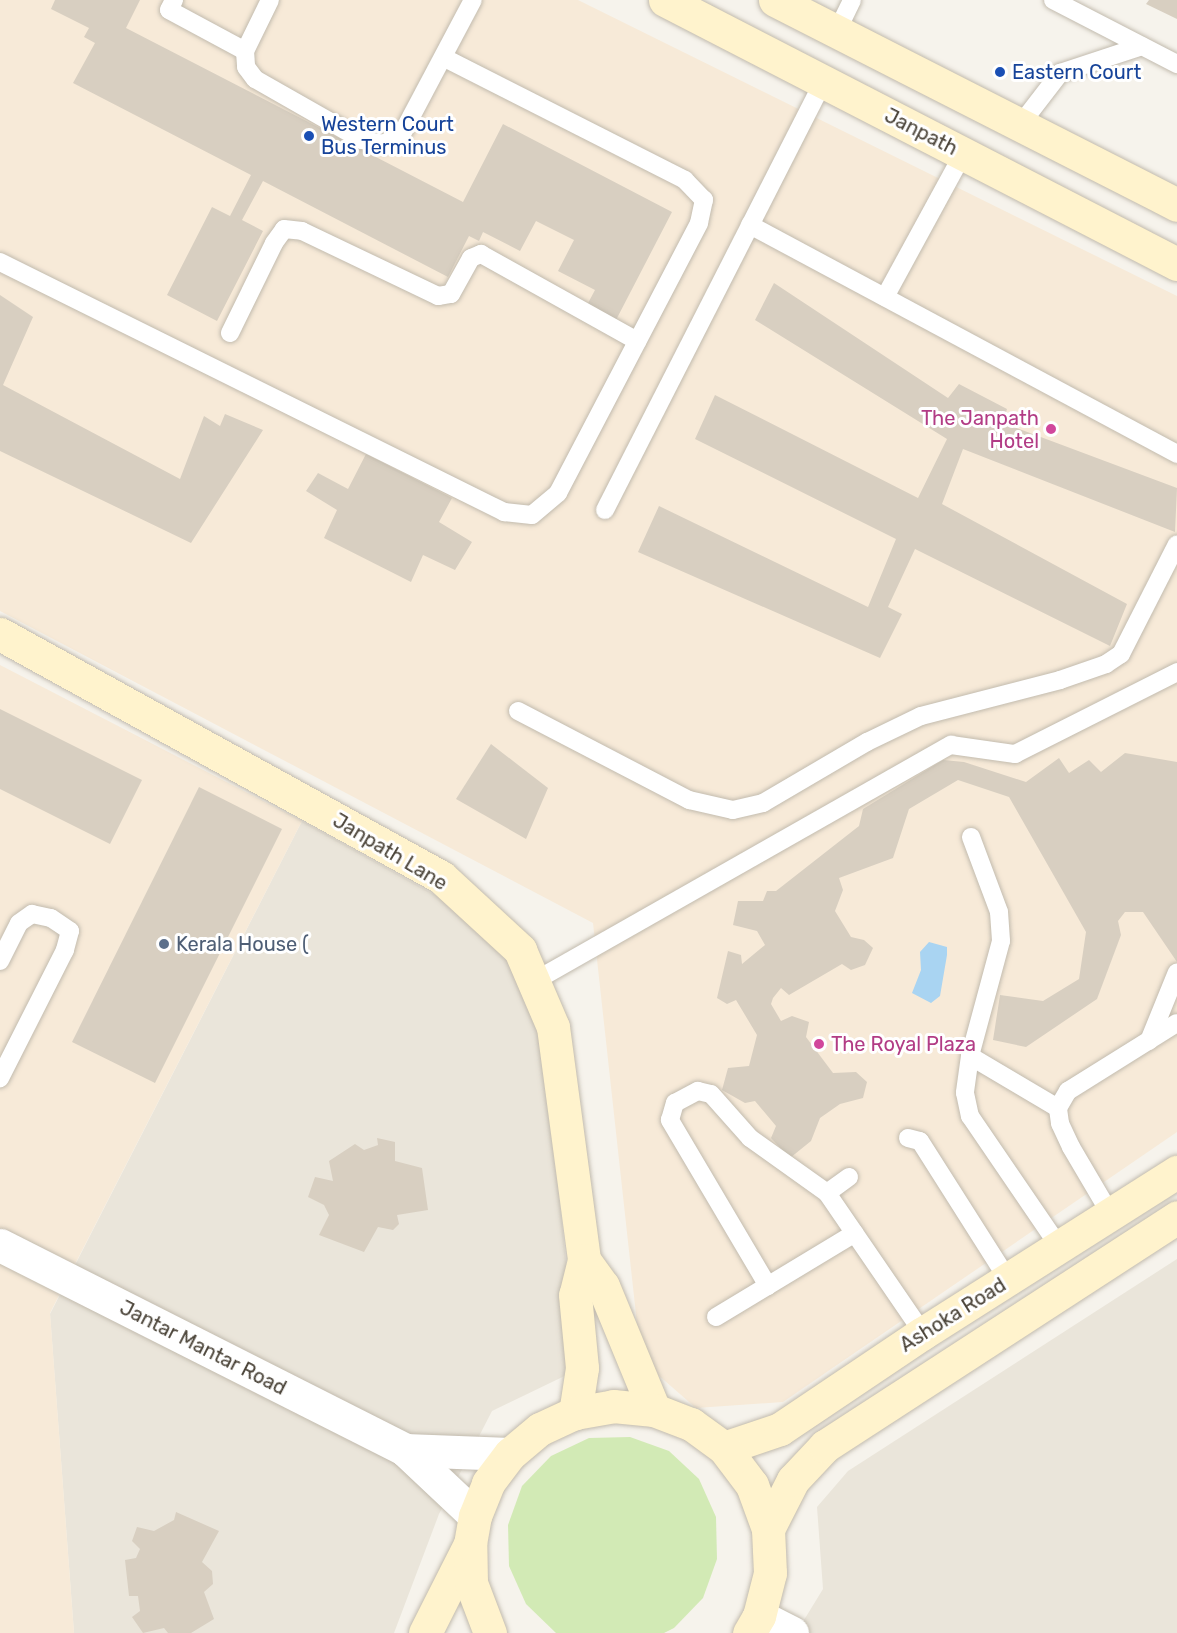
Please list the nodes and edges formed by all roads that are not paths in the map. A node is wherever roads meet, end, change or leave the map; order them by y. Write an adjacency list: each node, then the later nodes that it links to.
1 (174, 0): 10 (lane)
2 (270, 0): 10 (lane)
3 (473, 0): 11 (lane)
4 (665, 0): 13 (main road, Janpath)
5 (775, 0): 8 (main road)
6 (852, 0): 8 (lane)
7 (1053, 0): 9 (lane)
8 (837, 31): 14 (main road)
9 (1143, 46): 12 (lane); 14 (lane)
10 (245, 51): 11 (lane)
11 (443, 57): 22 (lane)
12 (1177, 64)
13 (823, 82): 15 (main road, Janpath); 17 (lane)
14 (1020, 125): 16 (main road)
15 (963, 154): 19 (main road, Janpath); 20 (lane)
16 (1177, 206)
17 (750, 225): 20 (lane); 24 (lane)
18 (0, 262): 22 (lane)
19 (1177, 264)
20 (885, 297): 23 (lane)
21 (230, 333): 22 (lane)
22 (638, 341)
23 (1177, 454)
24 (605, 510)
25 (1177, 544): 28 (lane)
26 (0, 634): 32 (main road, Janpath Lane)
27 (1177, 672): 32 (lane)
28 (518, 711)
29 (971, 837): 35 (lane)
30 (0, 961): 36 (lane)
31 (1177, 972): 34 (lane)
32 (533, 982): 47 (main road, Janpath Lane)
33 (1177, 1023): 34 (lane)
34 (1149, 1041): 37 (lane)
35 (970, 1056): 37 (lane); 46 (lane)
36 (0, 1078)
37 (1058, 1108): 42 (lane)
38 (908, 1138): 48 (lane)
39 (1177, 1172): 42 (main road, Ashoka Road)
40 (849, 1177): 41 (lane)
41 (827, 1193): 44 (lane); 49 (lane)
42 (1111, 1215): 46 (main road, Ashoka Road)
43 (1177, 1217): 57 (main road, Ashoka Road)
44 (855, 1233): 49 (lane); 51 (lane)
45 (0, 1245): 55 (street, Jantar Mantar Road)
46 (1060, 1248): 48 (main road, Ashoka Road)
47 (584, 1260): 52 (main road, Janpath Lane); 53 (main road, Janpath Lane)
48 (1009, 1281): 51 (main road, Ashoka Road)
49 (768, 1286): 50 (lane)
50 (716, 1317)
51 (923, 1333): 54 (main road, Ashoka Road)
52 (654, 1410): 53 (main road); 54 (main road)
53 (575, 1413): 56 (main road)
54 (724, 1448): 57 (main road)
55 (405, 1450): 56 (street, Jantar Mantar Road); 58 (street, Jantar Mantar Road)
56 (510, 1454): 58 (main road)
57 (768, 1529): 59 (main road)
58 (472, 1530): 60 (main road); 61 (main road)
59 (754, 1624): 62 (street)
60 (425, 1633)
61 (490, 1633)
62 (792, 1633)

